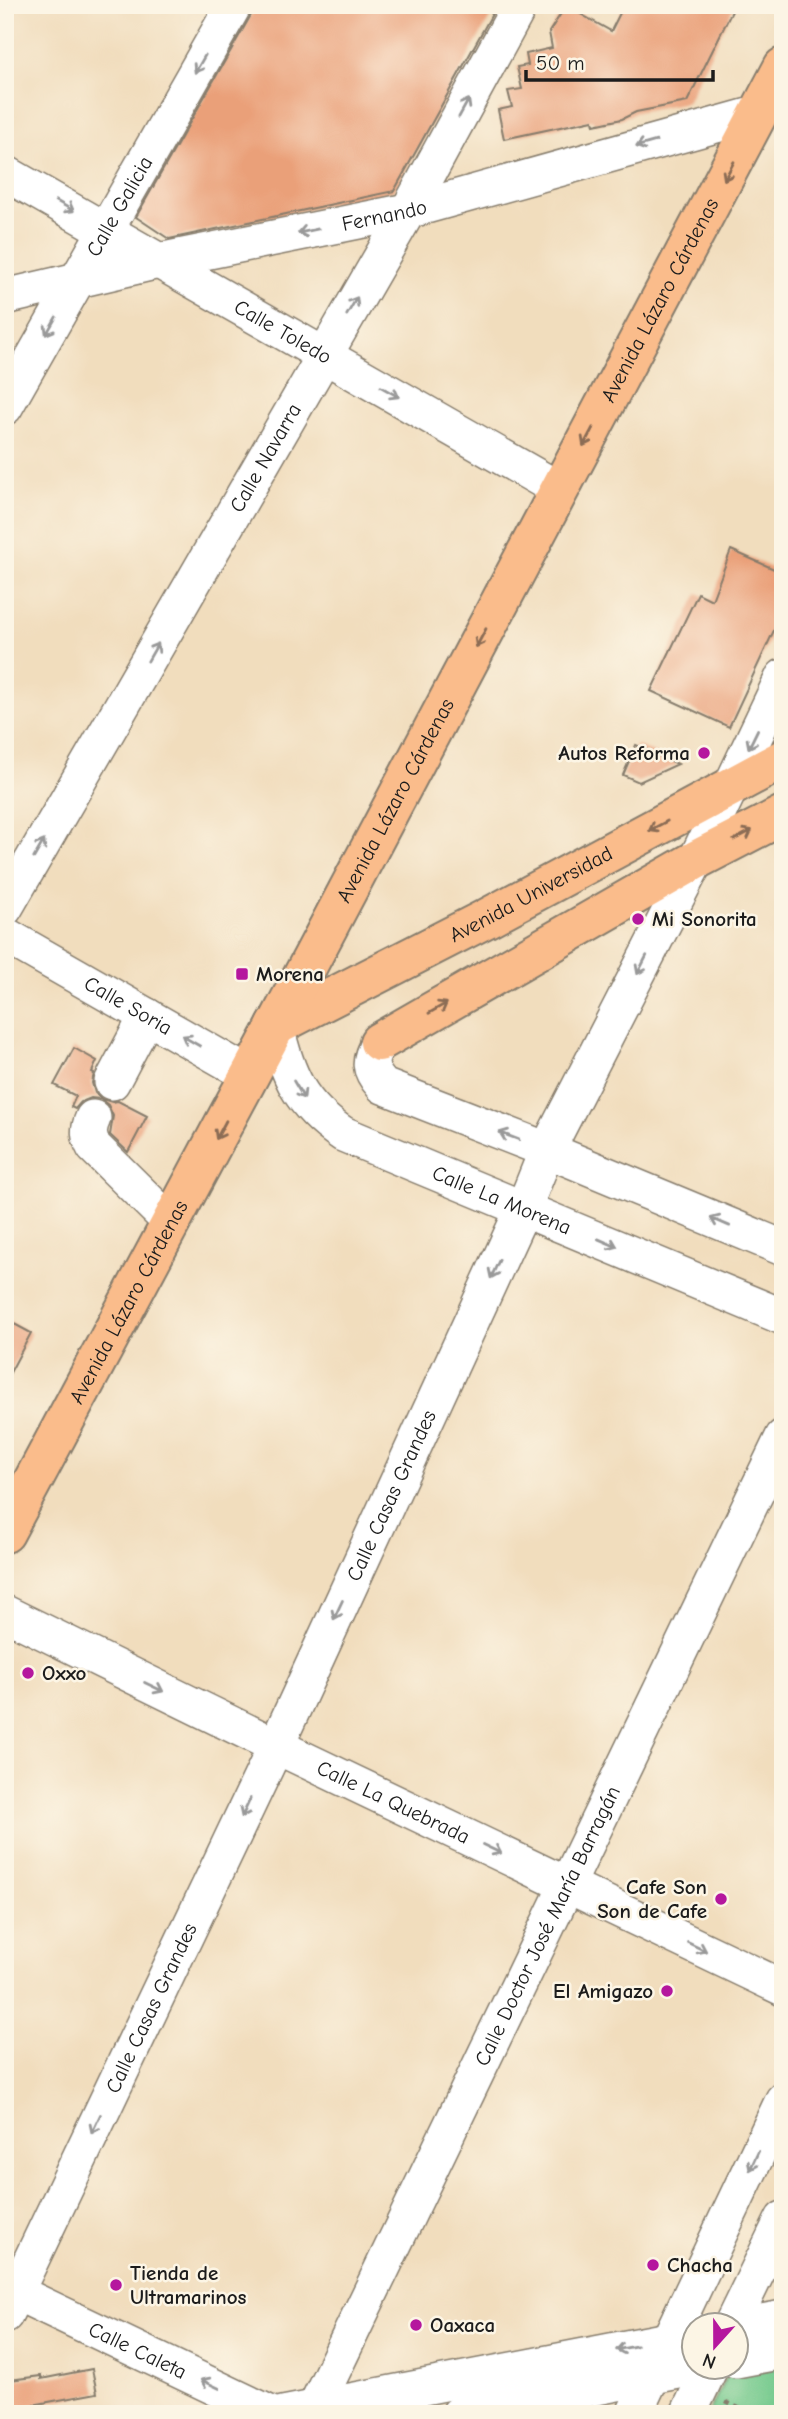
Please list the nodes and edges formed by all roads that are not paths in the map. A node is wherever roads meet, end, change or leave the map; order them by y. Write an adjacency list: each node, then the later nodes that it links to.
1 (234, 5): 7 (street, Calle Galicia, one-way to 7)
2 (520, 5): 6 (street, Calle Navarra, one-way to 2)
3 (783, 67): 4 (main road, Avenida Lázaro Cárdenas)
4 (759, 113): 6 (street, Fernando, one-way to 6); 13 (main road, Avenida Lázaro Cárdenas, one-way to 13)
5 (5, 173): 7 (street, Calle Toledo, one-way to 7)
6 (408, 211): 8 (street, Fernando, one-way to 8); 11 (street, Calle Navarra, one-way to 6)
7 (106, 230): 8 (street, Calle Toledo); 9 (street, Calle Galicia)
8 (159, 261): 9 (street, Fernando); 11 (street, Calle Toledo)
9 (77, 280): 10 (street, Fernando); 12 (street, Calle Galicia, one-way to 12)
10 (5, 297)
11 (324, 354): 13 (street, Calle Toledo, one-way to 13); 19 (street, Calle Navarra, one-way to 11)
12 (5, 407)
13 (560, 490): 22 (main road, Avenida Lázaro Cárdenas, one-way to 22)
14 (783, 677): 16 (street, Calle Casas Grandes, one-way to 16)
15 (783, 759): 16 (main road, Avenida Universidad)
16 (731, 786): 18 (street, Calle Casas Grandes); 22 (main road, Avenida Universidad, one-way to 22)
17 (783, 815): 18 (main road, one-way to 17)
18 (696, 860): 23 (main road, one-way to 18); 27 (street, Calle Casas Grandes, one-way to 27)
19 (5, 908)
20 (5, 935): 21 (street, Calle Soria)
21 (147, 1016): 24 (street, Calle Soria, one-way to 21); 25 (street)
22 (276, 1026): 24 (main road, Avenida Lázaro Cárdenas); 28 (street, Calle La Morena, one-way to 28)
23 (379, 1042): 27 (street, one-way to 23)
24 (250, 1075): 29 (main road, Avenida Lázaro Cárdenas, one-way to 29)
25 (112, 1082)
26 (93, 1118): 29 (street)
27 (547, 1150): 28 (street, Calle Casas Grandes); 30 (street, one-way to 27)
28 (524, 1207): 31 (street, Calle La Morena, one-way to 31); 35 (street, Calle Casas Grandes, one-way to 35)
29 (171, 1223): 33 (main road, Avenida Lázaro Cárdenas)
30 (783, 1248)
31 (783, 1317)
32 (783, 1437): 36 (street, Calle Doctor José María Barragán)
33 (5, 1534)
34 (5, 1614): 35 (street, Calle La Quebrada, one-way to 35)
35 (275, 1746): 36 (street, Calle La Quebrada, one-way to 36); 40 (street, Calle Casas Grandes, one-way to 40)
36 (567, 1885): 37 (street, Calle La Quebrada, one-way to 37); 52 (street, Calle Doctor José María Barragán)
37 (783, 1987)
38 (783, 2099): 41 (street, one-way to 41)
39 (783, 2219): 42 (street)
40 (9, 2298): 53 (street, Calle Caleta, one-way to 40)
41 (693, 2310)
42 (741, 2310)
43 (783, 2318): 44 (street)
44 (750, 2323)
45 (680, 2337): 52 (street, one-way to 52)
46 (680, 2340): 50 (street)
47 (783, 2351): 48 (street)
48 (750, 2357)
49 (680, 2371): 50 (street)
50 (653, 2376): 54 (street); 55 (street)
51 (705, 2380): 56 (street)
52 (303, 2412)
53 (271, 2414)
54 (459, 2414)
55 (634, 2414)
56 (688, 2414)

